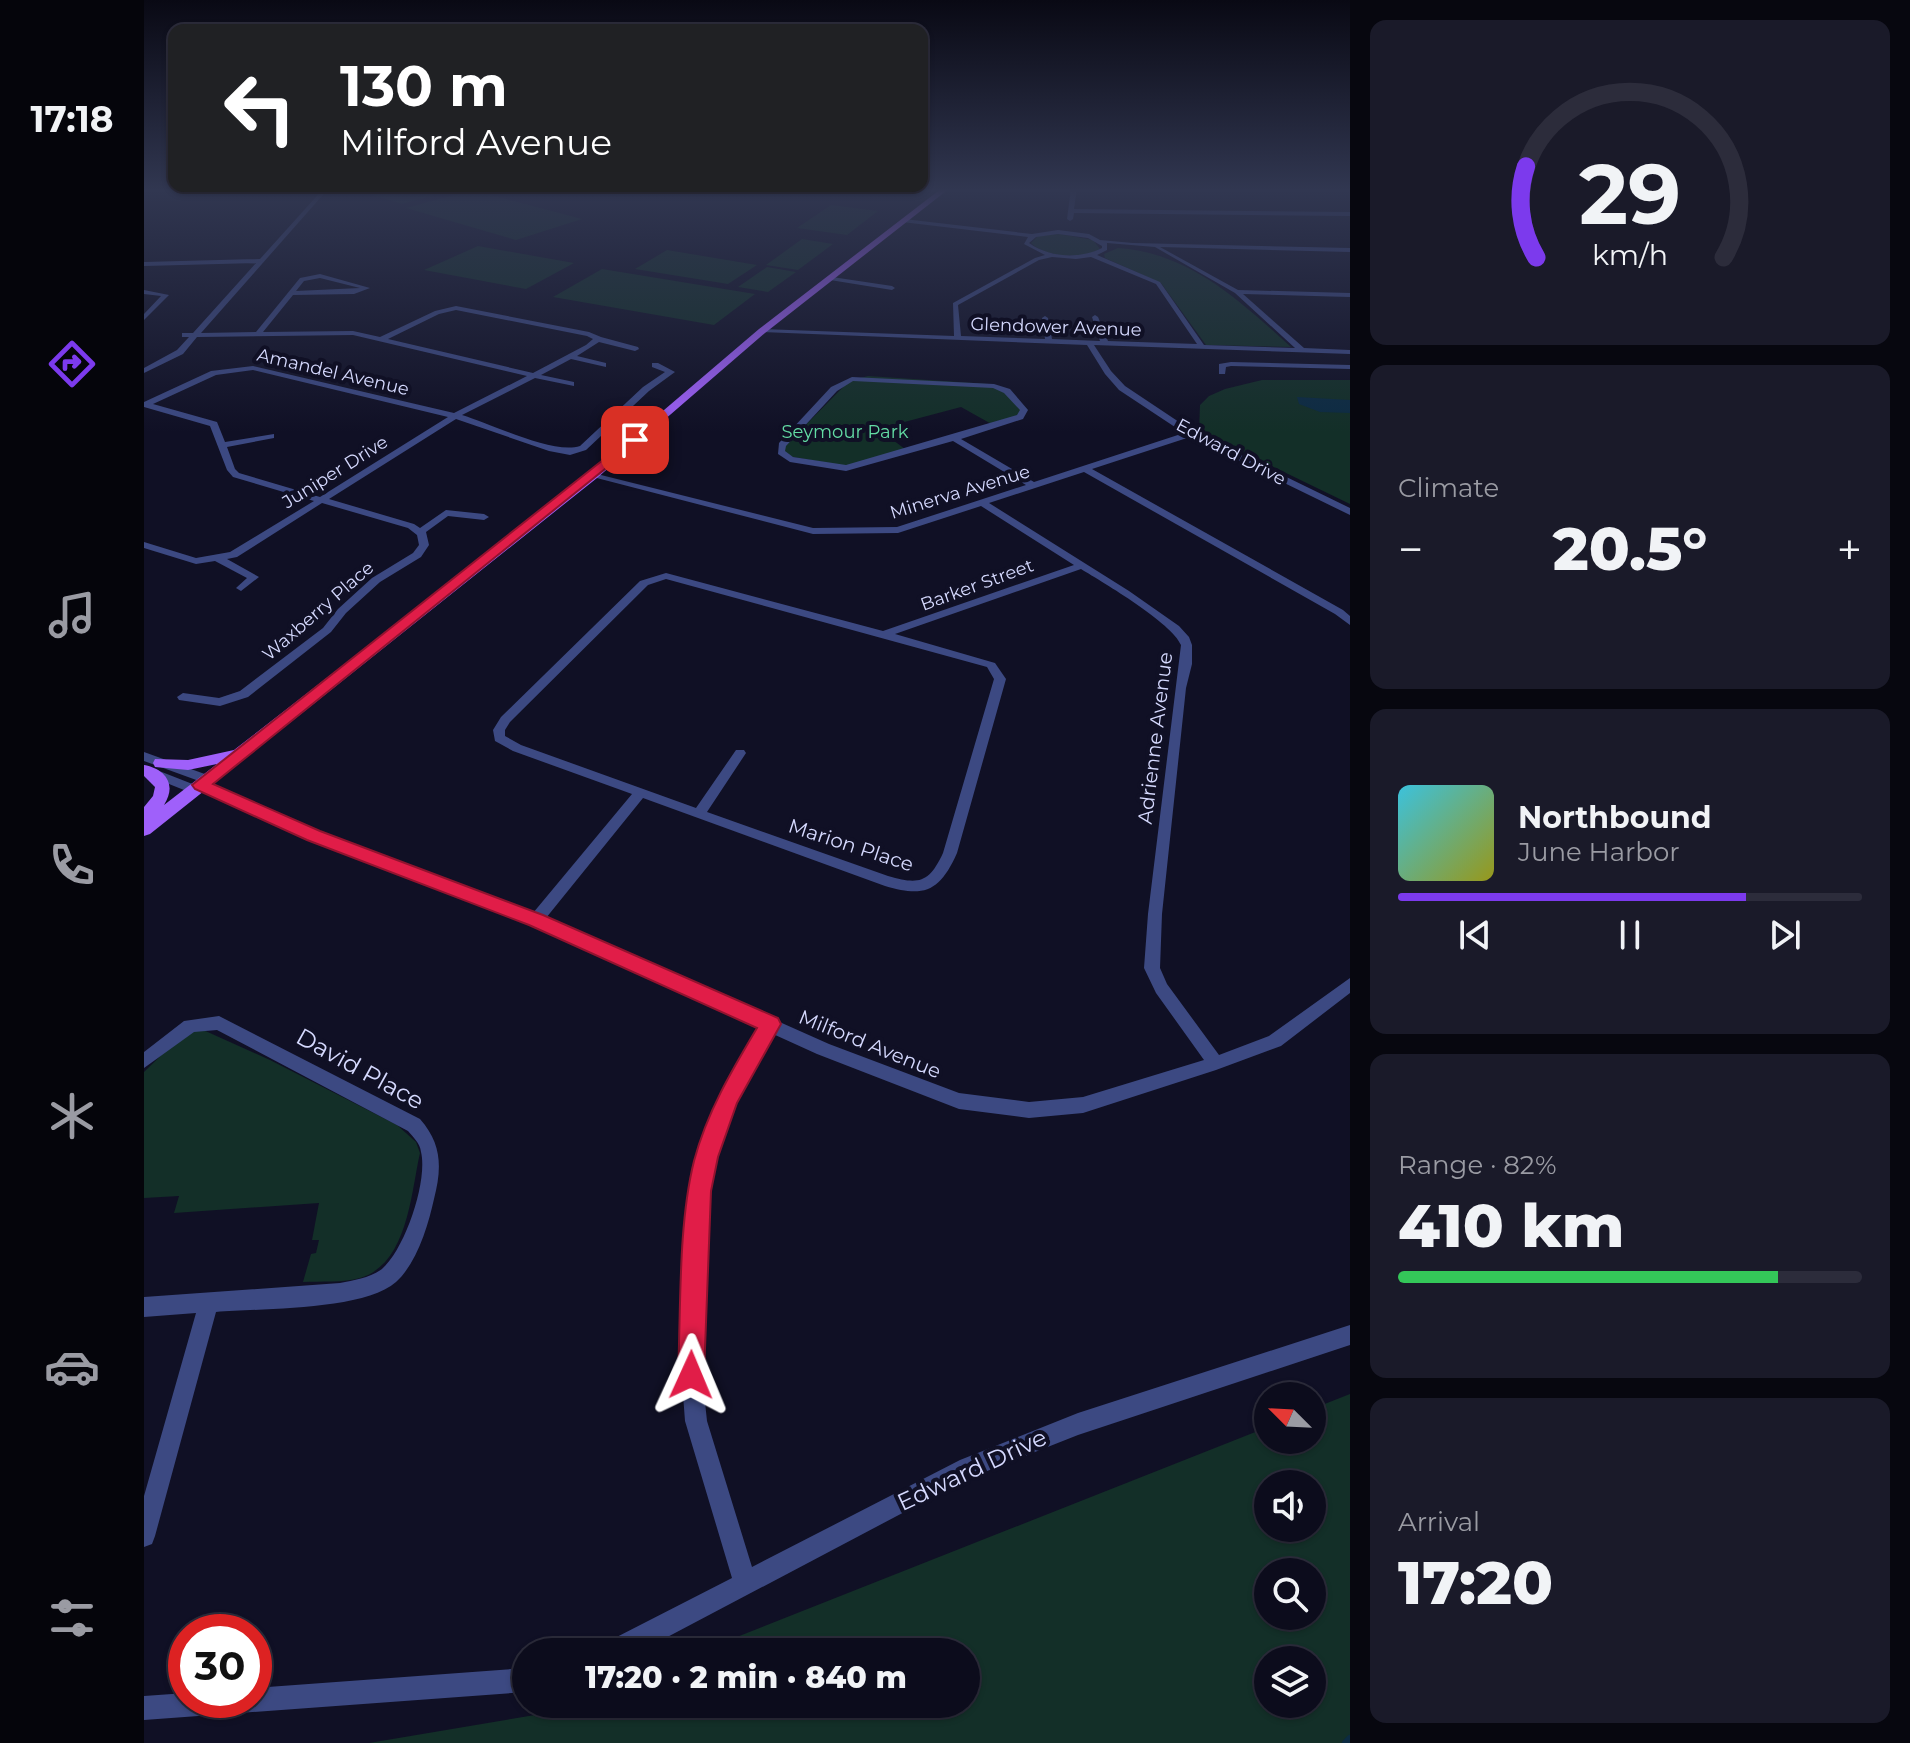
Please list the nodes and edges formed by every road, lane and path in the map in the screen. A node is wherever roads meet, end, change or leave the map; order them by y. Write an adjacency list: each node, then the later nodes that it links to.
1 (245, 269): 18 (street)
2 (247, 269): 19 (street)
3 (844, 269): 7 (main road)
4 (1015, 269): 22 (street)
5 (1124, 269): 26 (street)
6 (1196, 269): 10 (street)
7 (832, 279): 8 (street); 16 (main road)
8 (892, 288)
9 (144, 292): 14 (street)
10 (1237, 292): 12 (street); 29 (street)
11 (291, 293): 11 (street); 17 (street)
12 (1350, 295)
13 (1095, 317): 25 (street)
14 (144, 318)
15 (1045, 318): 23 (street)
16 (762, 331): 22 (street, Glendower Avenue); 48 (main road)
17 (258, 334): 19 (street); 20 (street)
18 (185, 335): 19 (street); 32 (street)
19 (197, 335): 37 (street)
20 (382, 339): 21 (street); 39 (street)
21 (598, 339): 27 (street); 31 (street, Juniper Drive)
22 (958, 339): 23 (street, Glendower Avenue)
23 (1049, 342): 24 (street, Glendower Avenue)
24 (1090, 344): 25 (street, Glendower Avenue); 43 (street, Edward Drive)
25 (1105, 344): 26 (street, Glendower Avenue)
26 (1202, 347): 28 (street, Glendower Avenue)
27 (635, 349)
28 (1276, 350): 29 (street, Glendower Avenue); 35 (street)
29 (1302, 350): 30 (street, Glendower Avenue)
30 (1350, 352)
31 (571, 357): 33 (street); 39 (street, Juniper Drive)
32 (144, 365)
33 (603, 365)
34 (655, 365): 42 (street, Amandel Avenue)
35 (1286, 365): 36 (street); 38 (street)
36 (1350, 367)
37 (144, 371)
38 (1222, 372)
39 (536, 374): 40 (street); 42 (street, Juniper Drive)
40 (571, 384)
41 (145, 404): 42 (street, Amandel Avenue); 46 (street)
42 (455, 416): 50 (street, Juniper Drive)
43 (1191, 434): 47 (street, Minerva Avenue); 52 (street, Edward Drive)
44 (271, 436): 46 (street)
45 (954, 438): 45 (street); 49 (street)
46 (224, 445): 50 (street)
47 (1087, 470): 49 (street, Minerva Avenue); 59 (street)
48 (593, 476): 51 (street, Minerva Avenue); 62 (main road)
49 (1034, 486): 51 (street, Minerva Avenue)
50 (320, 500): 54 (street); 56 (street, Juniper Drive)
51 (984, 504): 57 (street, Adrienne Avenue)
52 (1350, 512)
53 (484, 517): 54 (street)
54 (420, 532): 61 (street, Waxberry Place)
55 (144, 545): 56 (street)
56 (219, 559): 58 (street)
57 (1080, 566): 60 (street, Barker Street); 74 (street, Adrienne Avenue)
58 (241, 588)
59 (1350, 622)
60 (885, 634): 66 (street, Marion Place); 67 (street, Marion Place)
61 (183, 697)
62 (246, 750): 64 (main road); 65 (main road)
63 (740, 753): 67 (street)
64 (148, 765): 65 (street, Milford Avenue); 68 (main road)
65 (201, 785): 69 (main road); 70 (street, Milford Avenue)
66 (640, 793): 67 (street, Marion Place); 70 (street)
67 (699, 813)
68 (144, 818)
69 (144, 830)
70 (536, 920): 72 (street, Milford Avenue)
71 (1350, 984): 74 (street, Milford Avenue)
72 (770, 1024): 74 (street, Milford Avenue); 79 (street)
73 (144, 1061): 75 (street, David Place)
74 (1216, 1063)
75 (208, 1305): 76 (street, David Place); 78 (street)
76 (144, 1307)
77 (1350, 1335): 79 (street, Edward Drive)
78 (144, 1536)
79 (745, 1583): 80 (street, Edward Drive)
80 (641, 1638)
81 (512, 1681): 82 (street)
82 (144, 1708)

